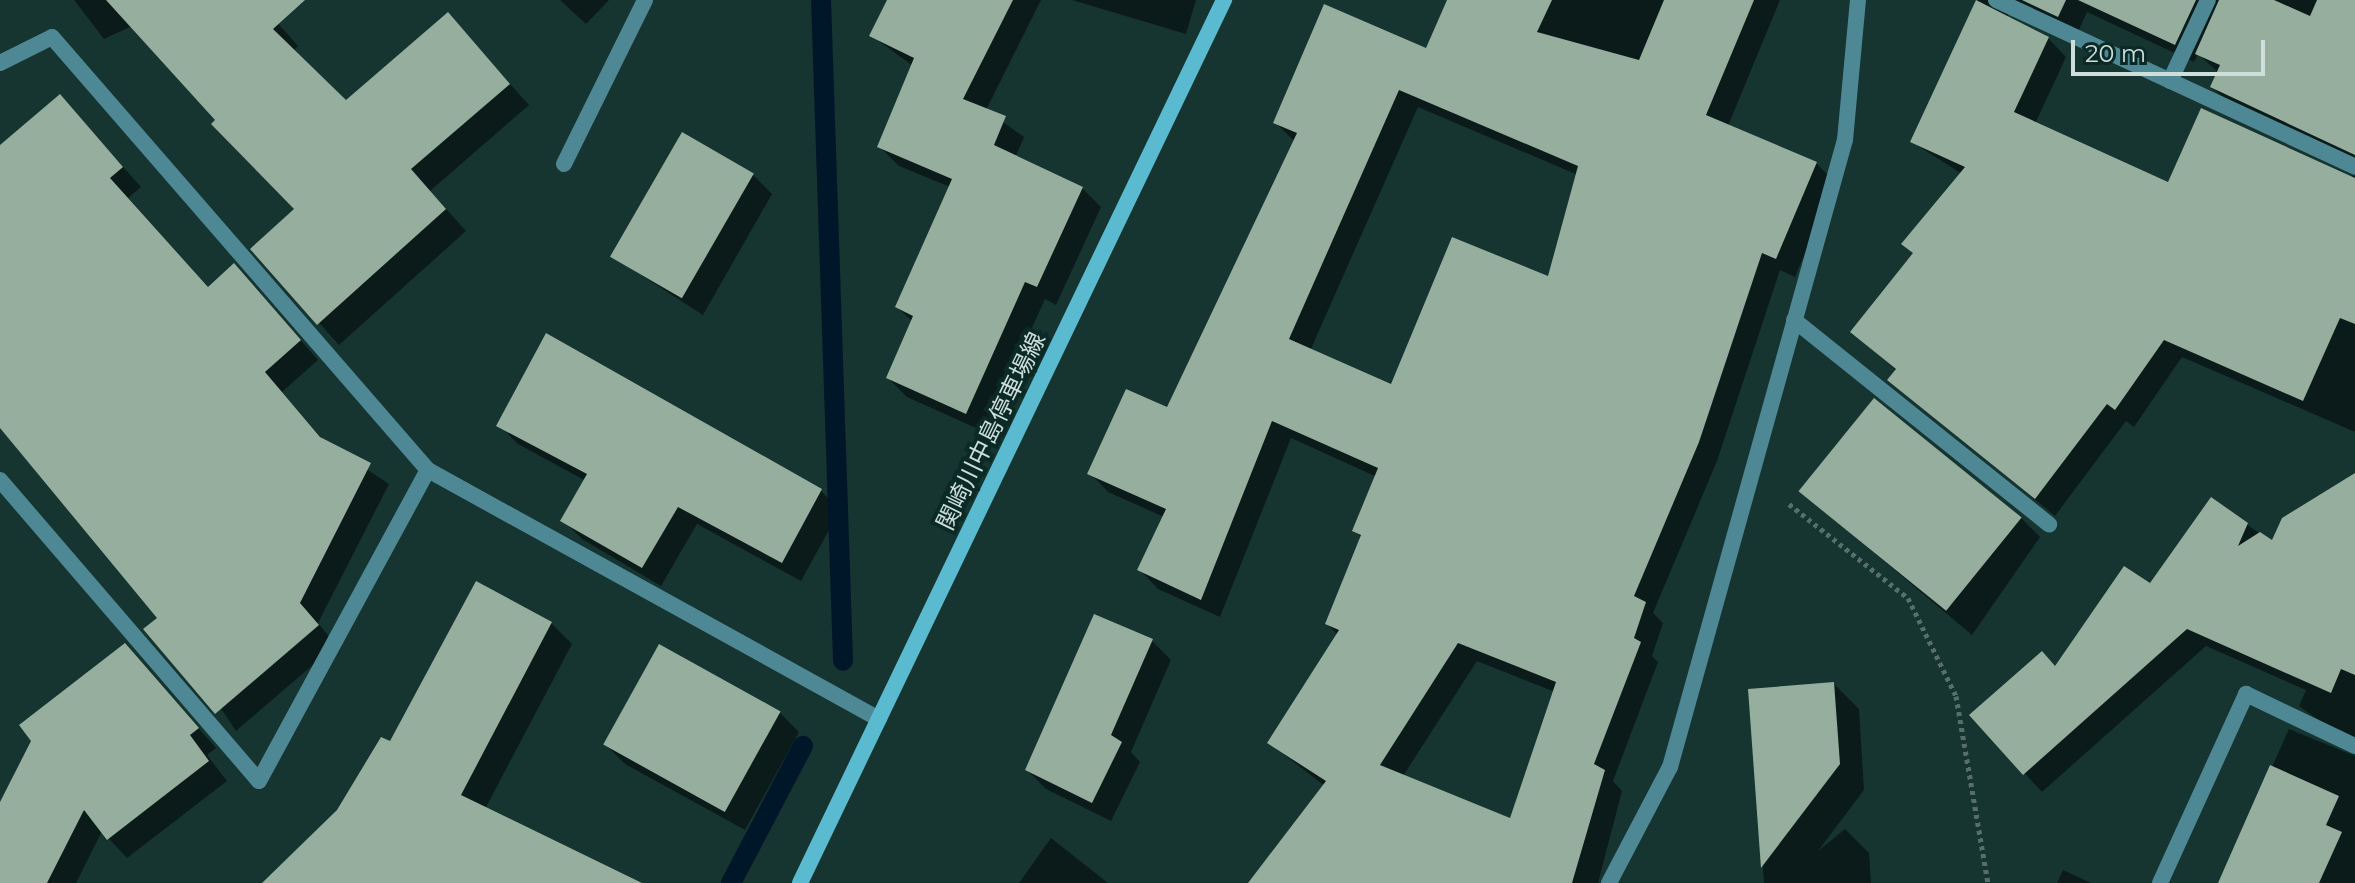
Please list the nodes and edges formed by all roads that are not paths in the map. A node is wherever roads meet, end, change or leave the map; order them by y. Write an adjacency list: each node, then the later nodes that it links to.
1 (645, 0): 8 (street)
2 (1224, 0): 14 (main road, 関崎川中島停車場線)
3 (1858, 0): 10 (street)
4 (1996, 0): 7 (street)
5 (2208, 0): 7 (street)
6 (0, 63): 11 (street)
7 (2170, 81): 9 (street)
8 (564, 164)
9 (2355, 167)
10 (1794, 320): 13 (street); 17 (street)
11 (428, 470): 12 (street); 14 (street)
12 (0, 480)
13 (2049, 524)
14 (879, 719): 16 (main road, 関崎川中島停車場線)
15 (2355, 746): 18 (street)
16 (800, 883)
17 (1609, 883)
18 (2160, 883)

